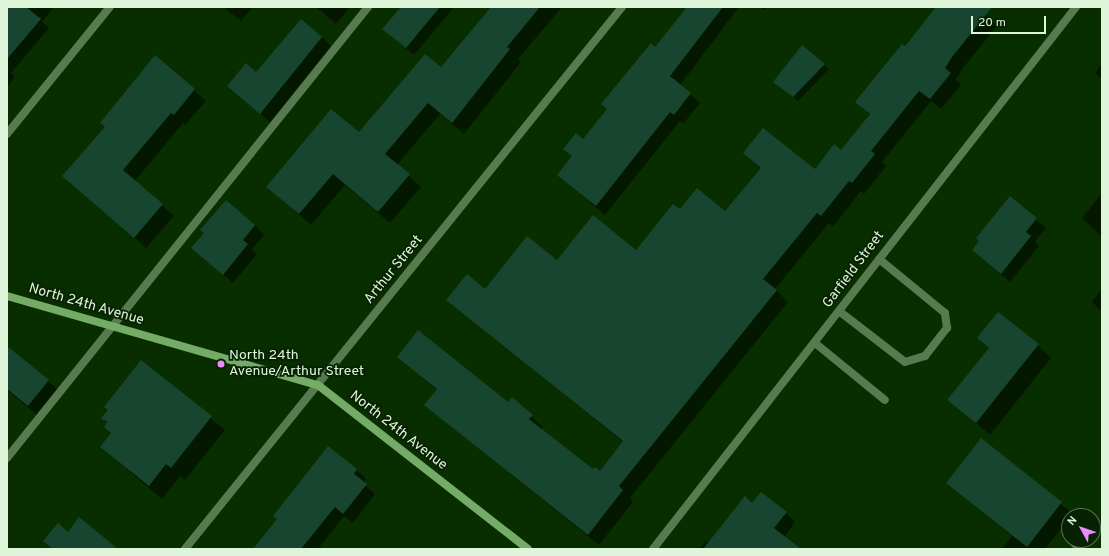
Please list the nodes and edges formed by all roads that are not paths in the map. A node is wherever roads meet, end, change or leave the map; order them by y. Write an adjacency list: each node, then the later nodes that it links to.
1 (110, 7): 5 (street)
2 (368, 7): 9 (street)
3 (622, 7): 11 (street, Arthur Street)
4 (1076, 7): 6 (street, Garfield Street)
5 (7, 134)
6 (879, 259): 8 (street, Garfield Street); 8 (street)
7 (7, 296): 9 (street, North 24th Avenue)
8 (839, 311): 10 (street, Garfield Street)
9 (112, 326): 11 (street, North 24th Avenue); 13 (street)
10 (815, 343): 12 (street); 16 (street, Garfield Street)
11 (318, 385): 14 (street, Arthur Street); 15 (street, North 24th Avenue)
12 (885, 400)
13 (7, 458)
14 (185, 549)
15 (528, 549)
16 (653, 549)

